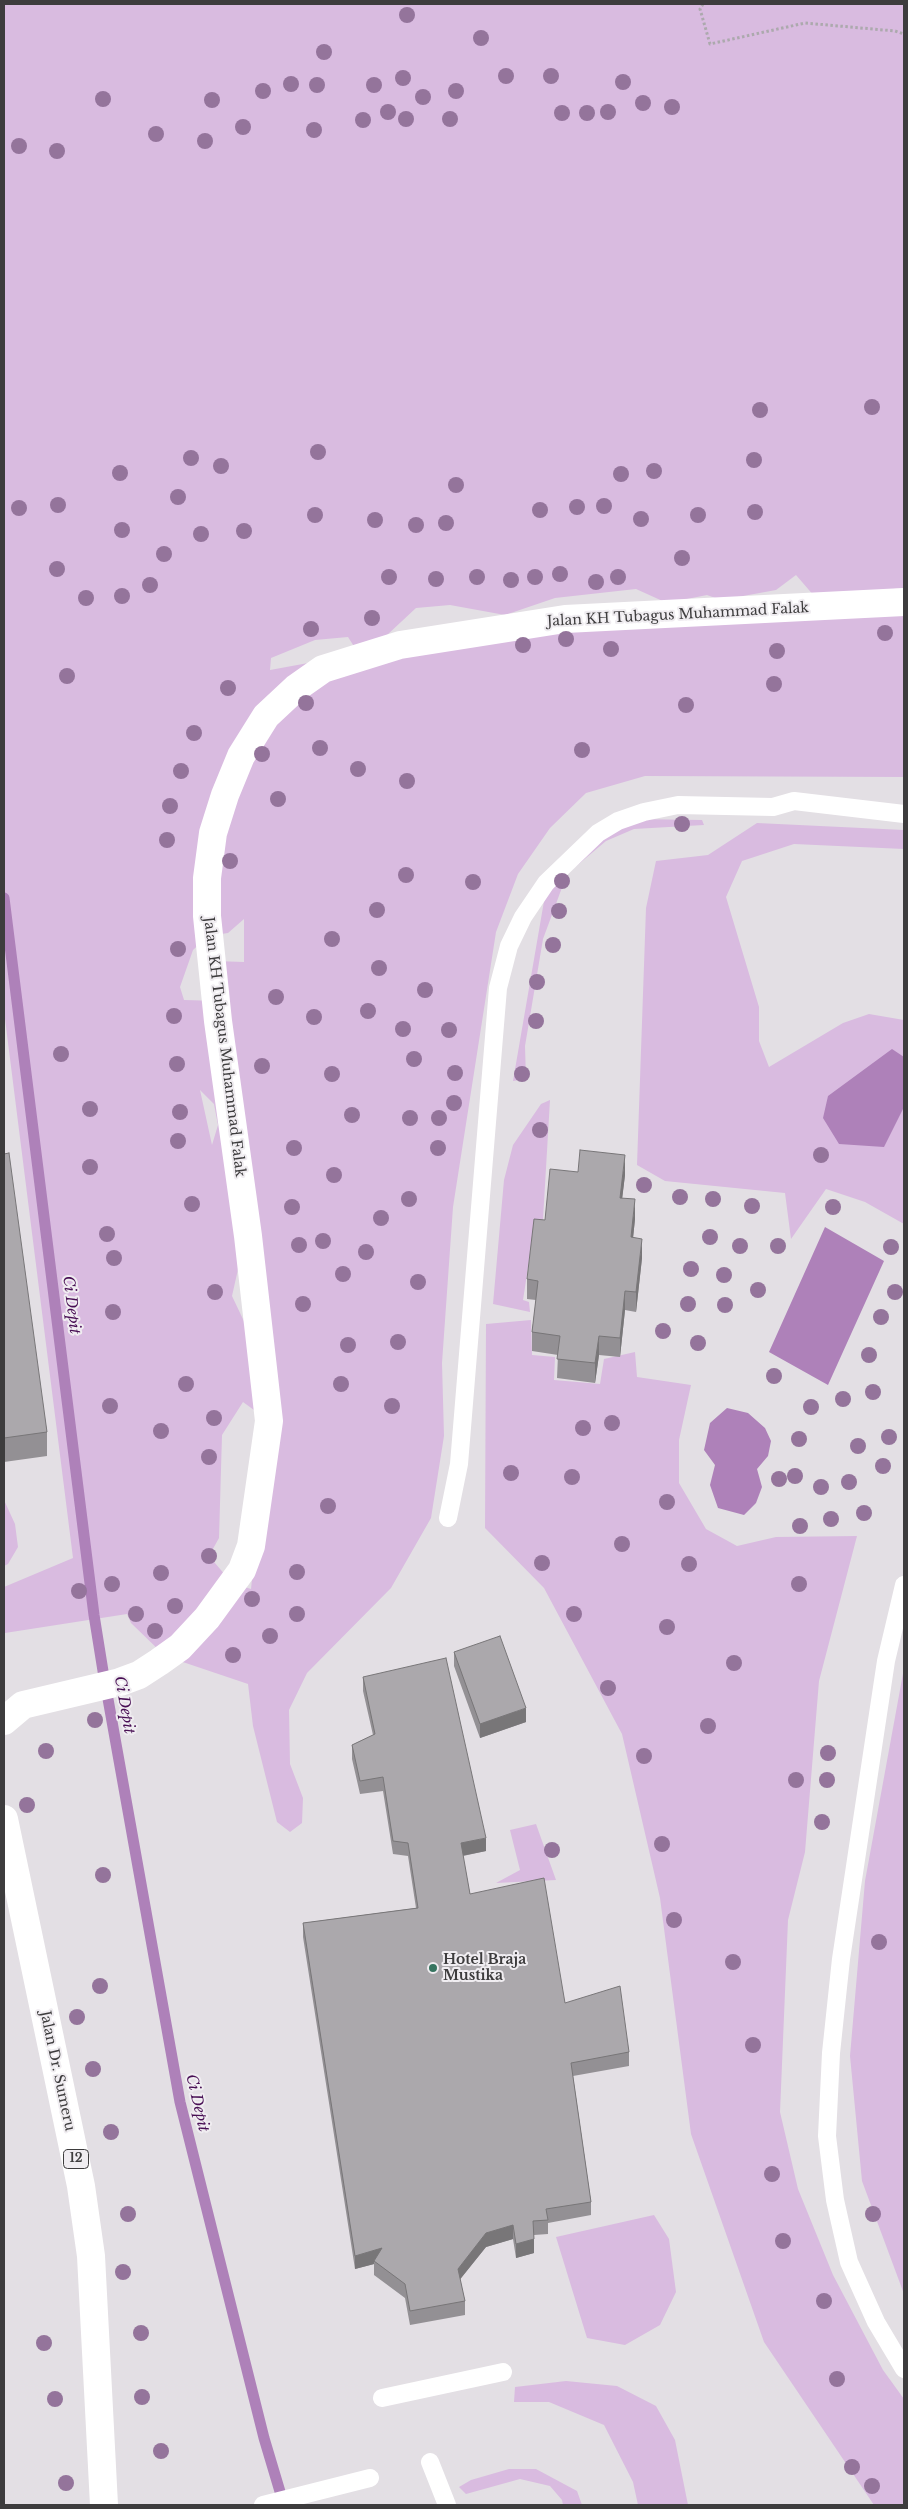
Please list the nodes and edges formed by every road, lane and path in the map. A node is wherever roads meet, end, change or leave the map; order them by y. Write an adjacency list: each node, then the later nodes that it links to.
1 (704, 4): 2 (path)
2 (904, 34)
3 (904, 602): 7 (main road, Jalan KH Tubagus Muhammad Falak)
4 (904, 814): 5 (lane)
5 (448, 1518)
6 (904, 1585): 9 (lane)
7 (10, 1708)
8 (4, 1819): 14 (main road, Jalan Dr. Sumeru / 12)
9 (904, 2369)
10 (503, 2372): 11 (lane)
11 (382, 2398)
12 (430, 2462): 16 (lane)
13 (370, 2478): 15 (lane)
14 (104, 2505)
15 (263, 2505)
16 (447, 2505)

